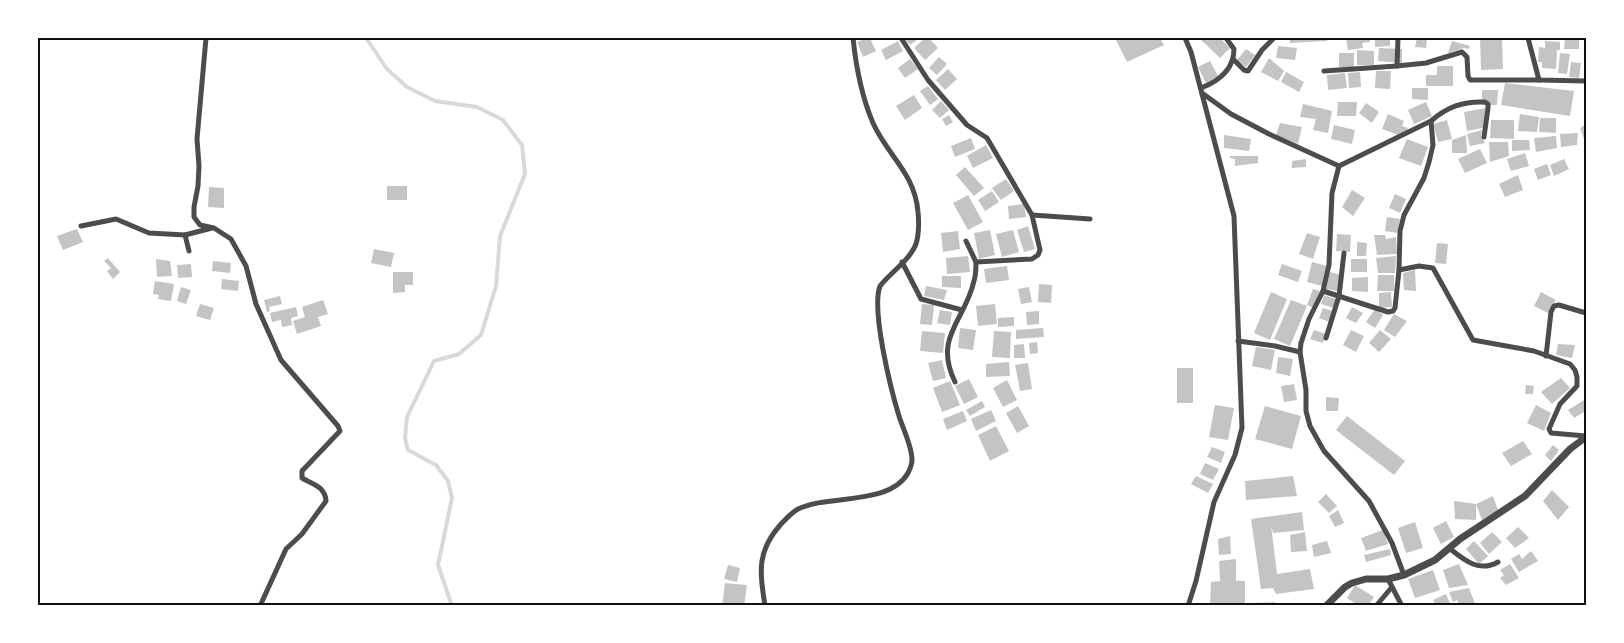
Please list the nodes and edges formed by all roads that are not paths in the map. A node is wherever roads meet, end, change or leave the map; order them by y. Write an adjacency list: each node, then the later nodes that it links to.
1 (206, 38): 21 (street)
2 (853, 38): 26 (street)
3 (901, 38): 18 (street)
4 (1185, 38): 14 (street)
5 (1226, 38): 9 (street)
6 (1274, 38): 9 (street)
7 (1398, 38): 10 (street)
8 (1528, 38): 12 (street)
9 (1233, 59): 14 (street)
10 (1397, 66): 11 (street); 12 (street)
11 (1324, 71)
12 (1539, 80): 13 (street)
13 (1587, 81)
14 (1201, 91): 17 (street); 34 (street)
15 (1431, 121): 16 (street); 17 (street); 28 (street)
16 (1484, 137)
17 (1339, 166): 29 (street)
18 (1032, 215): 19 (street); 27 (street)
19 (1090, 219)
20 (81, 226): 22 (street)
21 (214, 228): 22 (street); 44 (street)
22 (185, 235): 24 (street)
23 (966, 241): 27 (street)
24 (189, 251)
25 (1344, 253): 30 (street)
26 (902, 262): 31 (street); 45 (street)
27 (976, 262): 31 (street)
28 (1400, 270): 30 (street); 36 (street)
29 (1323, 291): 30 (street); 35 (street)
30 (1339, 296): 33 (street)
31 (962, 310): 37 (street)
32 (1587, 313): 36 (street)
33 (1326, 338)
34 (1238, 341): 35 (street); 46 (street)
35 (1300, 352): 41 (street)
36 (1546, 356): 38 (street)
37 (955, 382)
38 (1587, 436): 39 (street)
39 (1449, 548): 40 (street); 41 (street)
40 (1498, 562)
41 (1404, 575): 42 (street)
42 (1388, 579): 43 (street); 47 (street)
43 (1392, 587): 48 (street); 49 (street)
44 (260, 606)
45 (765, 606)
46 (1188, 606)
47 (1326, 606)
48 (1376, 606)
49 (1402, 606)

